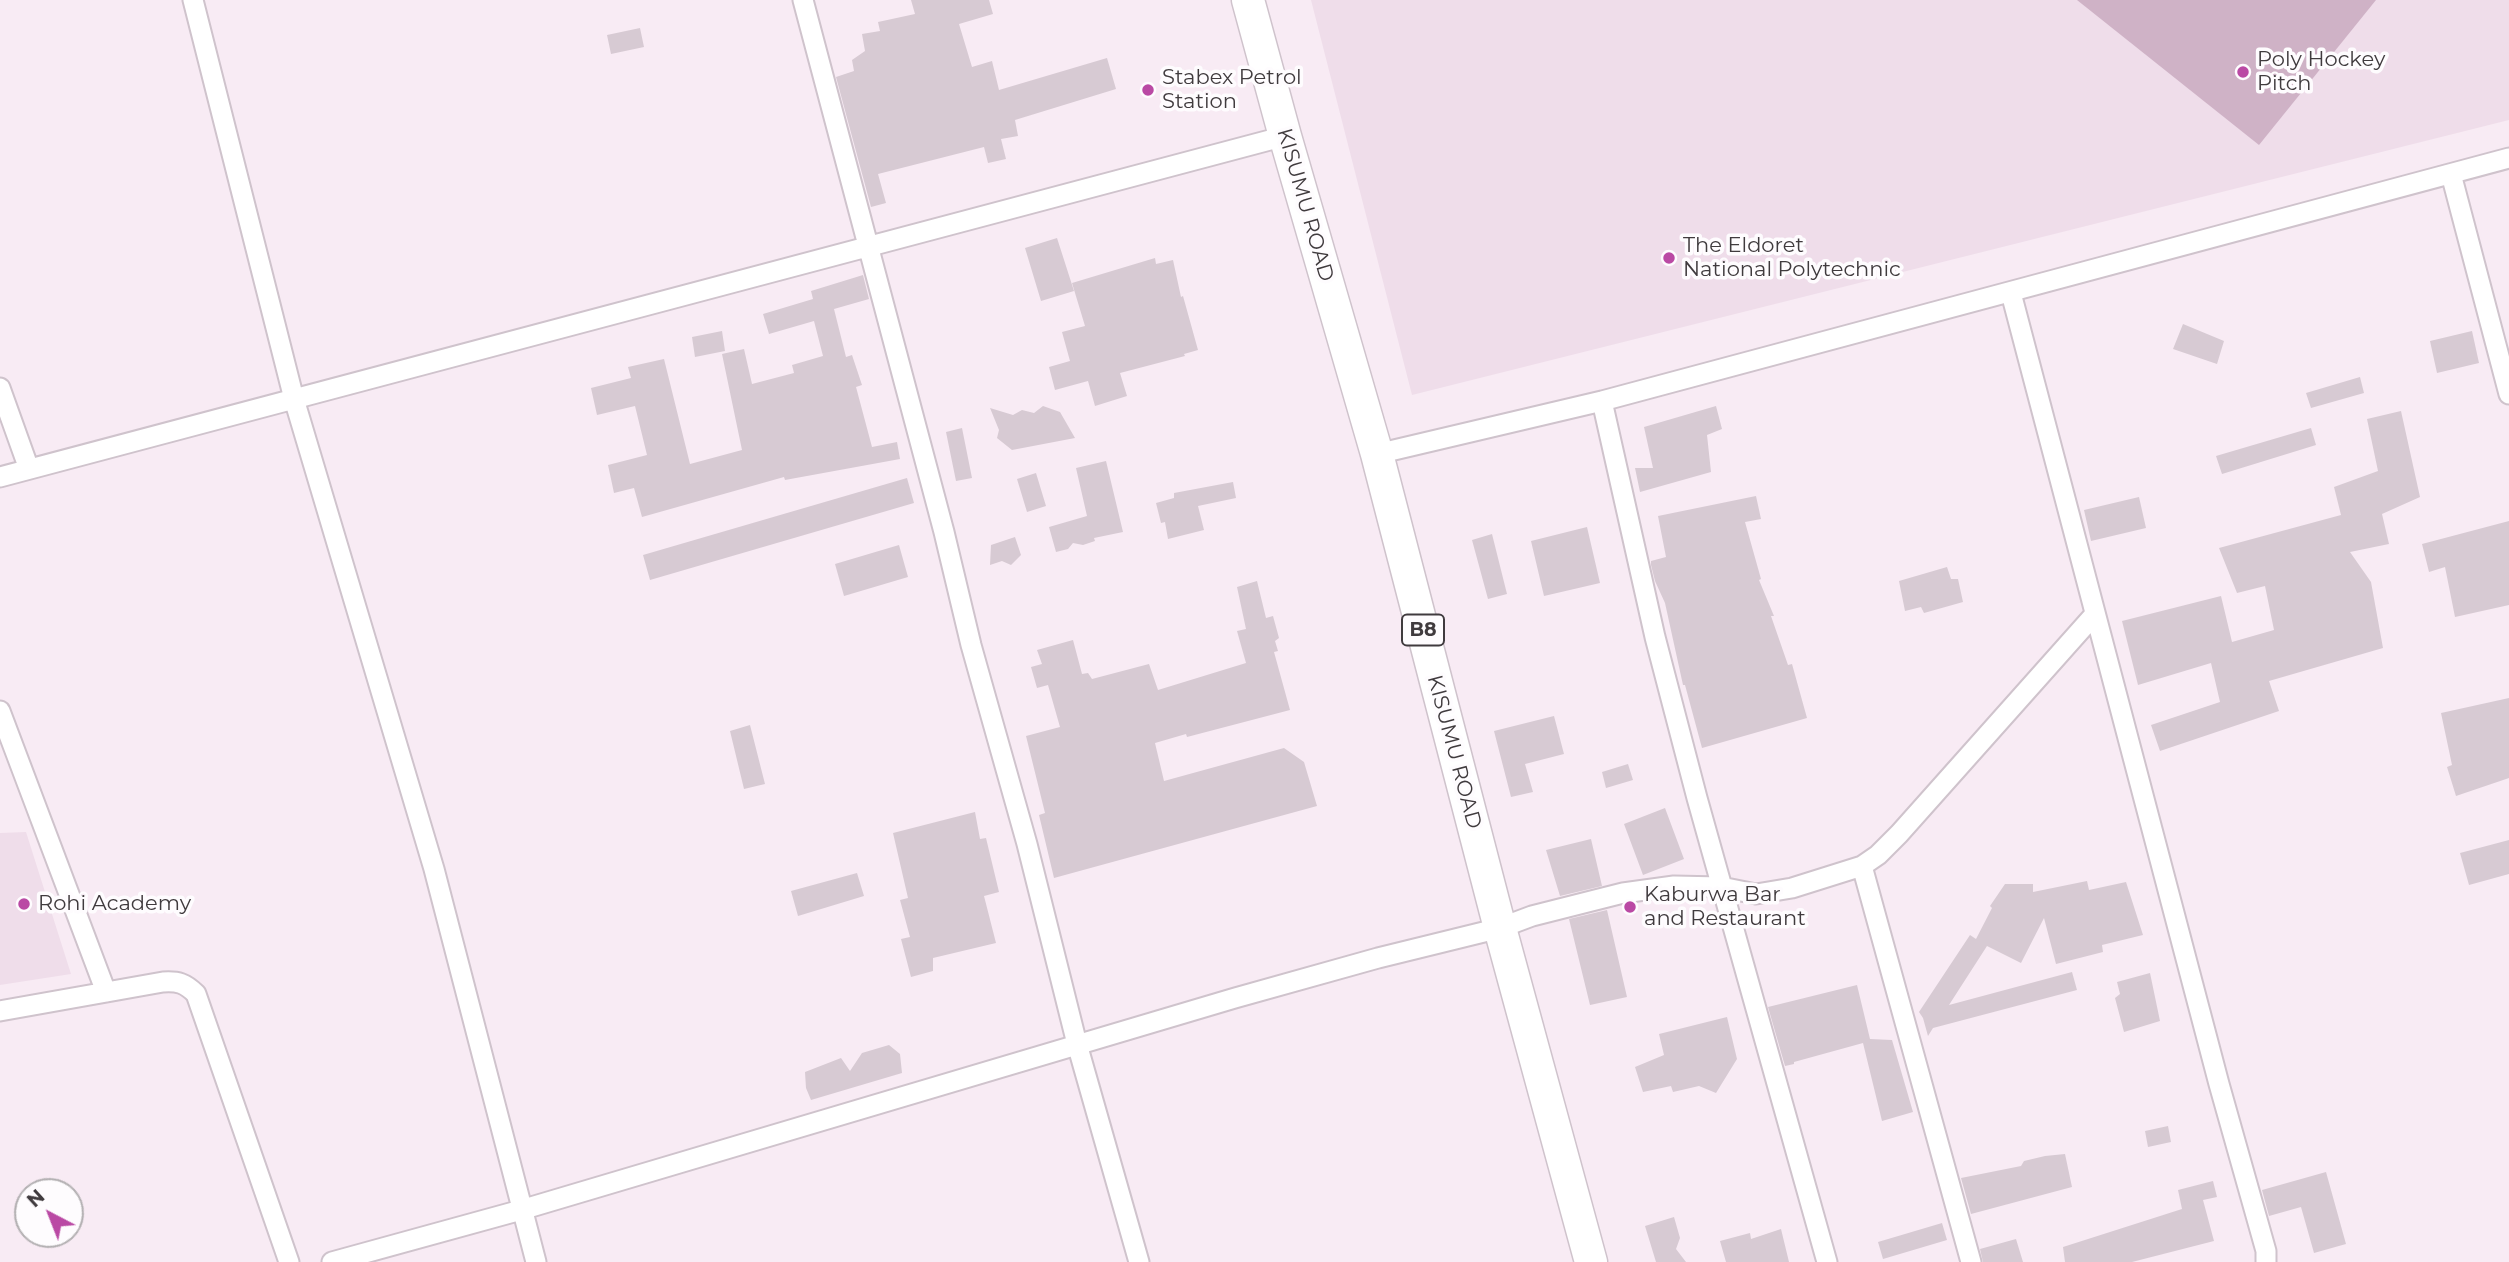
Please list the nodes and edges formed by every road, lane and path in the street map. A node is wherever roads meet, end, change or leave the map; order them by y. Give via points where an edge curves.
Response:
1 (192, 0) edge
2 (803, 0) edge
3 (1248, 0) edge
4 (1285, 136) junction
5 (2509, 158) edge
6 (2451, 174) junction
7 (868, 248) junction
8 (2011, 293) junction
9 (0, 388) edge
10 (2509, 394) edge
11 (294, 399) junction
12 (1602, 401) junction
13 (1377, 454) junction
14 (29, 469) junction
15 (0, 477) edge
16 (2095, 614) junction
17 (0, 710) edge
18 (1862, 866) junction
19 (1721, 887) junction
20 (1500, 928) junction
21 (106, 992) junction
22 (0, 1011) edge
23 (1077, 1044) junction
24 (522, 1210) junction
25 (289, 1262) edge
26 (332, 1262) edge
27 (536, 1262) edge
28 (1139, 1262) edge
29 (1591, 1262) edge
30 (1827, 1262) edge
31 (1970, 1262) edge
32 (2266, 1262) edge

1 - 11 street
2 - 7 street
3 - 4 highway, KISUMU ROAD / B8
4 - 7 street
4 - 13 highway, KISUMU ROAD / B8
5 - 6 street
6 - 8 street
6 - 10 street
7 - 11 street
7 - 23 street
8 - 12 street
8 - 16 street
9 - 14 street
11 - 14 street
11 - 24 street via 434,869
12 - 13 street
12 - 19 street via 1655,637
13 - 20 highway, KISUMU ROAD / B8
14 - 15 street
16 - 18 street via 1899,834
16 - 32 street
17 - 21 street
18 - 19 street via 1775,892 1756,894
18 - 31 street
19 - 20 street via 1674,886 1623,893
19 - 30 street
20 - 23 street
20 - 29 highway, KISUMU ROAD / B8
21 - 22 street
21 - 25 street via 177,981 196,994
23 - 24 street
23 - 28 street
24 - 26 street
24 - 27 street

